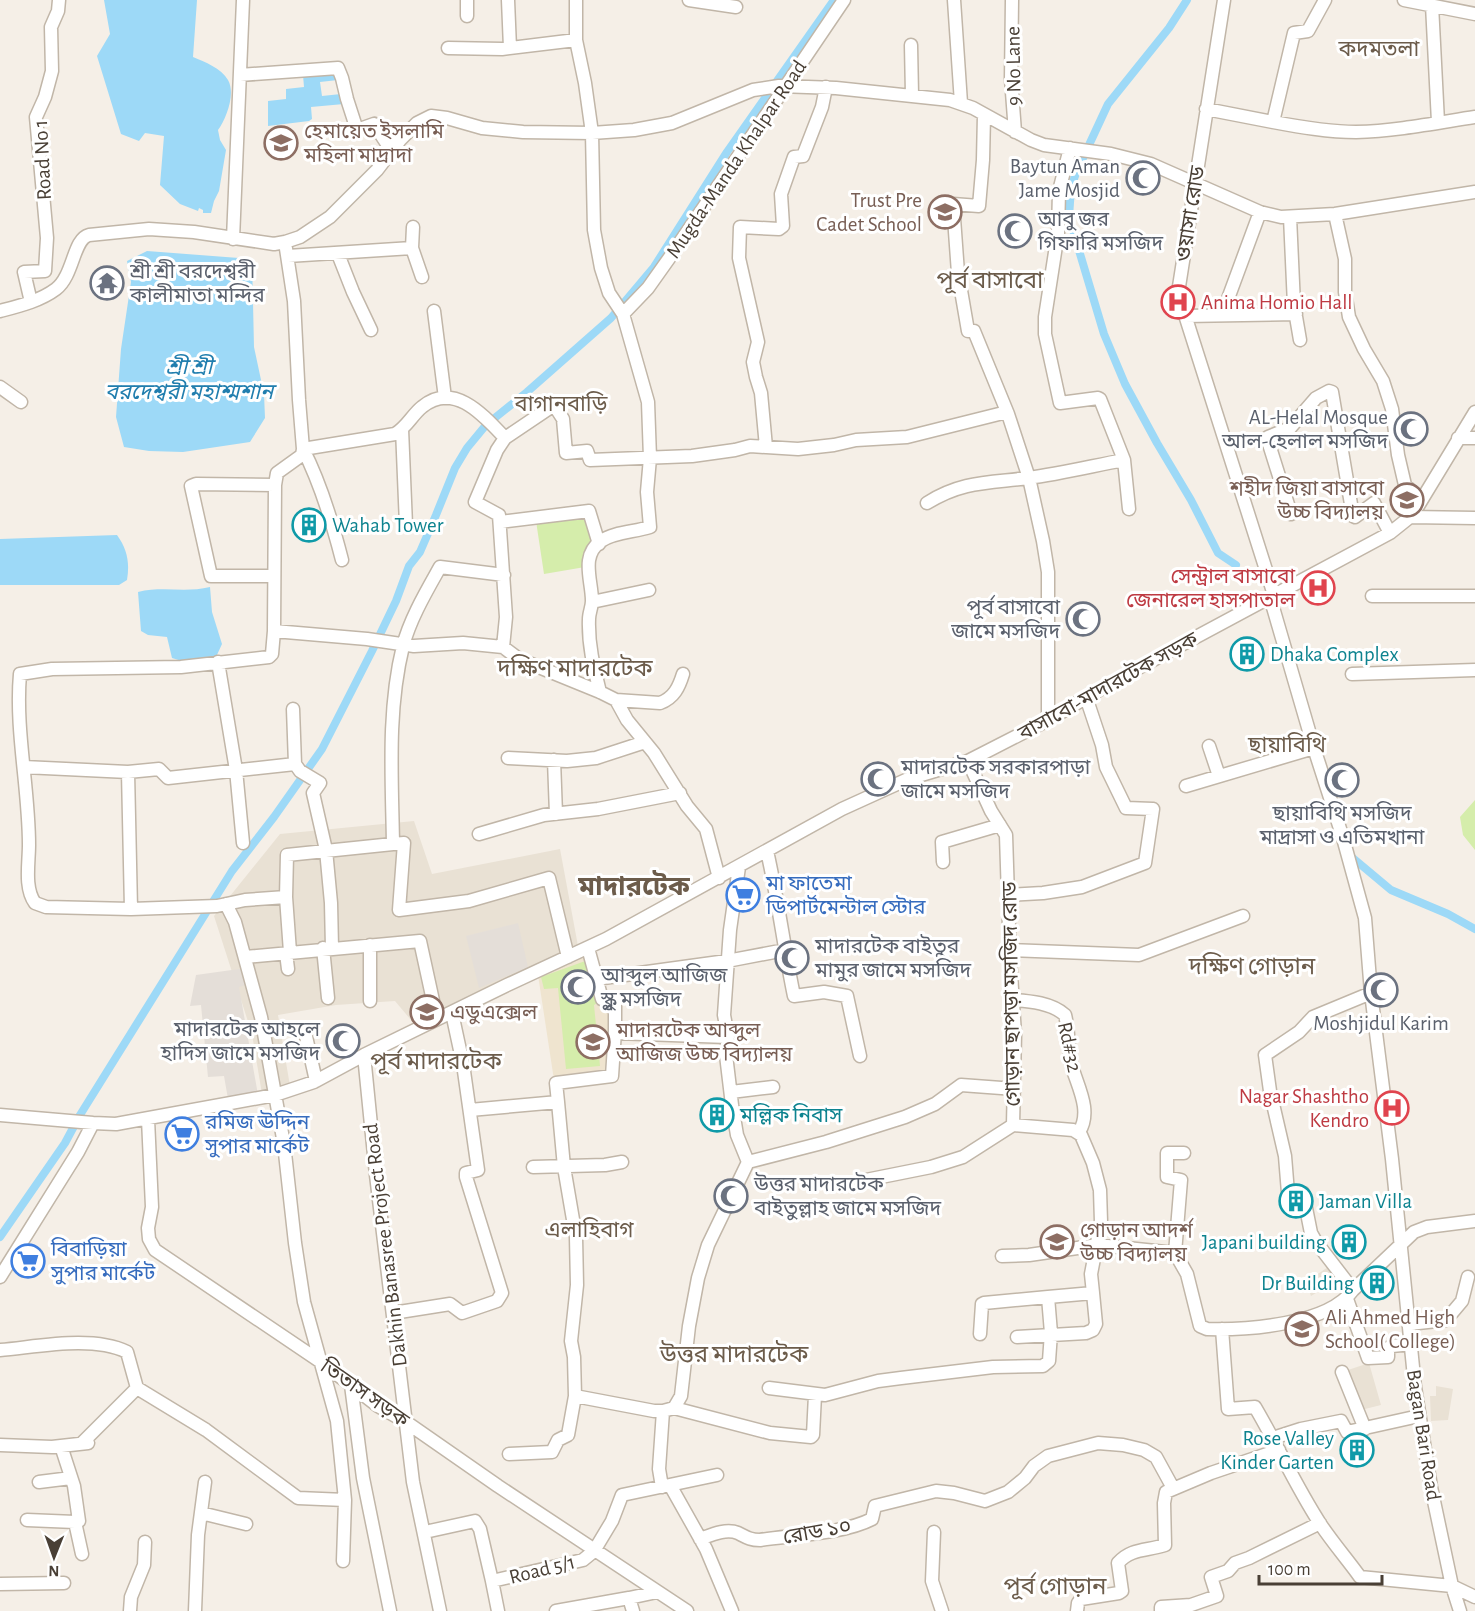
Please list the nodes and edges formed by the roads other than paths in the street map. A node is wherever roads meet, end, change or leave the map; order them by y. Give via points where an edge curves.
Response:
1 (59, 0) edge
2 (243, 0) edge
3 (467, 0) edge
4 (508, 0) edge
5 (576, 0) edge
6 (689, 0) edge
7 (844, 0) edge
8 (954, 0) edge
9 (1012, 0) edge
10 (1224, 0) edge
11 (1325, 0) edge
12 (1404, 0) edge
13 (709, 2) edge
14 (1432, 5) junction
15 (736, 7) dead end
16 (1475, 14) edge
17 (467, 16) dead end
18 (576, 40) junction
19 (912, 45) dead end
20 (448, 48) dead end
21 (510, 48) junction
22 (240, 75) junction
23 (782, 86) junction
24 (826, 87) junction
25 (912, 95) junction
26 (961, 103) junction
27 (1206, 109) junction
28 (984, 115) junction
29 (1475, 117) edge
30 (1273, 122) junction
31 (1438, 122) junction
32 (1015, 132) junction
33 (592, 133) junction
34 (391, 150) junction
35 (1082, 150) junction
36 (1195, 183) junction
37 (1475, 192) edge
38 (1260, 212) junction
39 (1335, 214) junction
40 (1290, 217) junction
41 (413, 227) dead end
42 (233, 239) junction
43 (285, 242) junction
44 (412, 248) junction
45 (338, 254) junction
46 (288, 256) junction
47 (422, 277) dead end
48 (31, 303) junction
49 (620, 309) junction
50 (0, 311) edge
51 (434, 311) dead end
52 (1296, 314) junction
53 (1222, 315) junction
54 (1185, 316) junction
55 (371, 330) dead end
56 (1300, 340) dead end
57 (0, 387) edge
58 (445, 398) junction
59 (21, 402) dead end
60 (1007, 412) junction
61 (1475, 412) edge
62 (402, 429) junction
63 (505, 438) junction
64 (1458, 438) junction
65 (1475, 438) edge
66 (765, 447) junction
67 (303, 449) junction
68 (650, 458) junction
69 (1124, 460) junction
70 (1029, 478) junction
71 (275, 485) junction
72 (1421, 500) junction
73 (927, 503) dead end
74 (1129, 508) dead end
75 (1291, 514) dead end
76 (1410, 517) junction
77 (1475, 518) edge
78 (500, 522) junction
79 (406, 525) dead end
80 (1390, 533) junction
81 (599, 544) junction
82 (342, 560) dead end
83 (504, 575) junction
84 (274, 576) junction
85 (649, 590) dead end
86 (1272, 596) junction
87 (1372, 596) dead end
88 (1475, 596) edge
89 (592, 602) junction
90 (274, 631) junction
91 (403, 645) junction
92 (503, 647) junction
93 (218, 662) junction
94 (1475, 670) edge
95 (683, 674) dead end
96 (1352, 674) dead end
97 (600, 692) junction
98 (1086, 697) junction
99 (616, 700) junction
100 (293, 709) dead end
101 (1048, 720) junction
102 (645, 742) junction
103 (1209, 746) dead end
104 (1314, 748) junction
105 (508, 758) dead end
106 (554, 760) junction
107 (968, 761) junction
108 (24, 767) junction
109 (236, 770) junction
110 (302, 771) junction
111 (128, 772) junction
112 (1219, 776) junction
113 (1186, 786) dead end
114 (680, 794) junction
115 (556, 814) junction
116 (1000, 825) junction
117 (480, 834) dead end
118 (243, 843) dead end
119 (393, 844) junction
120 (326, 850) junction
121 (767, 851) junction
122 (943, 862) dead end
123 (739, 867) junction
124 (718, 878) junction
125 (1360, 894) joint
126 (1008, 895) junction
127 (286, 897) junction
128 (216, 905) junction
129 (131, 909) junction
130 (1243, 916) dead end
131 (370, 945) junction
132 (328, 948) junction
133 (588, 948) junction
134 (784, 950) junction
135 (1010, 950) junction
136 (288, 952) junction
137 (245, 957) junction
138 (568, 957) junction
139 (728, 961) junction
140 (288, 969) dead end
141 (596, 979) junction
142 (1371, 993) junction
143 (328, 998) dead end
144 (1013, 1000) junction
145 (370, 1001) dead end
146 (452, 1012) junction
147 (437, 1019) junction
148 (305, 1032) dead end
149 (615, 1034) junction
150 (728, 1037) junction
151 (364, 1055) junction
152 (860, 1056) dead end
153 (316, 1081) junction
154 (773, 1087) dead end
155 (1015, 1089) junction
156 (731, 1092) junction
157 (275, 1095) junction
158 (558, 1102) junction
159 (470, 1110) junction
160 (0, 1115) edge
161 (148, 1119) junction
162 (89, 1123) junction
163 (1013, 1125) junction
164 (1078, 1132) junction
165 (1184, 1153) dead end
166 (622, 1162) dead end
167 (748, 1162) junction
168 (533, 1167) dead end
169 (564, 1167) junction
170 (866, 1180) dead end
171 (1475, 1221) edge
172 (1098, 1245) junction
173 (1400, 1247) junction
174 (1175, 1253) junction
175 (1002, 1256) dead end
176 (0, 1277) edge
177 (1468, 1277) dead end
178 (1093, 1293) junction
179 (1350, 1294) junction
180 (1048, 1297) junction
181 (393, 1313) junction
182 (1409, 1324) junction
183 (1222, 1329) junction
184 (1051, 1333) junction
185 (980, 1334) dead end
186 (1017, 1336) dead end
187 (1412, 1344) junction
188 (0, 1350) edge
189 (321, 1362) junction
190 (1342, 1372) dead end
191 (351, 1385) junction
192 (136, 1388) junction
193 (769, 1388) dead end
194 (814, 1395) junction
195 (575, 1396) junction
196 (669, 1410) junction
197 (1419, 1416) junction
198 (406, 1422) junction
199 (1365, 1429) junction
200 (1273, 1438) junction
201 (0, 1445) edge
202 (61, 1446) junction
203 (1279, 1450) junction
204 (509, 1454) dead end
205 (717, 1475) dead end
206 (70, 1478) junction
207 (39, 1482) dead end
208 (205, 1482) dead end
209 (666, 1486) junction
210 (1169, 1492) junction
211 (345, 1500) junction
212 (201, 1513) junction
213 (27, 1520) dead end
214 (75, 1522) junction
215 (246, 1524) dead end
216 (1320, 1524) junction
217 (425, 1532) junction
218 (934, 1532) dead end
219 (700, 1539) junction
220 (145, 1542) dead end
221 (594, 1551) junction
222 (82, 1554) dead end
223 (344, 1561) dead end
224 (492, 1581) junction
225 (64, 1583) dead end
226 (0, 1584) edge
227 (1452, 1586) junction
228 (657, 1592) junction
229 (1475, 1597) edge
230 (629, 1598) junction
231 (586, 1608) edge
232 (682, 1609) edge
233 (130, 1611) edge
234 (195, 1611) edge
235 (390, 1611) edge
236 (440, 1611) edge
237 (498, 1611) edge
238 (556, 1611) edge
239 (633, 1611) edge
240 (732, 1611) edge
241 (942, 1611) edge
242 (1077, 1611) edge
243 (1161, 1611) edge
244 (1460, 1611) edge

1 - 48 street, Road No 1 via 51,27 51,71 36,117 47,238 45,271 24,272
2 - 22 street
3 - 17 street
4 - 21 street
5 - 18 street
6 - 13 street
7 - 23 street, Mugda-Manda Khalpar Road
8 - 26 street
9 - 32 street, 9 No Lane
10 - 27 street, ওয়াসা রোড
11 - 30 street via 1308,32 1294,33
12 - 14 street
13 - 15 street
14 - 16 street
14 - 31 street
18 - 21 street
18 - 33 street
19 - 25 street
20 - 21 street
22 - 34 street via 338,68 357,130 374,124
22 - 42 street
23 - 24 street
23 - 33 street via 765,87 672,123
23 - 49 street, Mugda-Manda Khalpar Road via 648,288
24 - 25 street
24 - 66 street via 803,156 794,157 781,194 783,226 740,227 739,258 758,342 753,362 761,393
25 - 26 street
26 - 28 street
27 - 30 street
27 - 36 street, ওয়াসা রোড
28 - 32 street
28 - 60 street via 979,206 953,204 958,273 968,331 974,331
29 - 31 street
30 - 31 street via 1355,132
32 - 35 street via 1044,145
33 - 34 street via 482,128 430,116 417,123
33 - 49 street via 594,230 609,293
34 - 43 street via 330,217
35 - 36 street via 1151,164
35 - 69 street via 1059,191 1058,233 1045,334 1060,403 1099,398
36 - 38 street
36 - 54 street, ওয়াসা রোড via 1178,293
37 - 39 street
38 - 40 street
38 - 53 street
39 - 40 street
39 - 72 street via 1345,259 1349,317 1383,381 1406,484
40 - 52 street
41 - 44 street
42 - 43 street
42 - 48 street via 149,229 85,236 77,246 68,274 57,288
43 - 46 street
44 - 45 street
44 - 47 street
45 - 46 street
45 - 55 street
46 - 67 street
48 - 50 street
49 - 68 street via 648,402
51 - 58 street
52 - 53 street
52 - 56 street
53 - 54 street
54 - 86 street, ওয়াসা রোড
57 - 59 street
58 - 62 street via 423,405
58 - 63 street via 475,407
60 - 66 street via 907,437 798,449
60 - 70 street
61 - 64 street, বাসাবো-মাদারটেক সড়ক
62 - 67 street via 395,434
62 - 79 street
63 - 68 street via 554,405 563,419 566,453 586,452 590,460
63 - 78 street via 475,502 499,515
64 - 65 street
64 - 72 street, বাসাবো-মাদারটেক সড়ক
66 - 68 street
67 - 71 street via 302,455 277,473
67 - 82 street via 331,516
68 - 81 street via 646,492 650,527
69 - 70 street
69 - 74 street
70 - 73 street via 967,485
70 - 101 street via 1048,572
71 - 84 street
71 - 84 street via 191,486 211,576
72 - 76 street, বাসাবো-মাদারটেক সড়ক
75 - 80 street via 1268,436 1290,428 1316,398 1329,391 1353,516 1373,503
76 - 77 street
76 - 80 street, বাসাবো-মাদারটেক সড়ক
78 - 81 street via 589,511
78 - 83 street
80 - 86 street, বাসাবো-মাদারটেক সড়ক
81 - 89 street via 592,550 588,565
83 - 91 street via 440,567
83 - 92 street
84 - 90 street
85 - 89 street
86 - 98 street, বাসাবো-মাদারটেক সড়ক
86 - 104 street, ওয়াসা রোড
87 - 88 street
89 - 97 street via 590,651
90 - 91 street
90 - 93 street via 271,656
91 - 92 street via 463,643
91 - 119 street via 391,721
92 - 97 street via 519,659
93 - 108 street via 182,667 22,672
93 - 109 street
94 - 96 street
95 - 99 street via 679,687 666,701
97 - 99 street
98 - 101 street, বাসাবো-মাদারটেক সড়ক
98 - 126 street via 1106,767 1126,808 1153,809 1144,863 1082,887
99 - 102 street
100 - 110 street
101 - 107 street, বাসাবো-মাদারটেক সড়ক
102 - 106 street via 596,758
102 - 114 street
103 - 112 street
104 - 112 street
104 - 125 street, ওয়াসা রোড
105 - 106 street
106 - 115 street
107 - 116 street, গোড়ান ছাপড়া মসজিদ রোড
107 - 121 street, বাসাবো-মাদারটেক সড়ক via 908,779 867,797
108 - 111 street
108 - 129 street via 29,891 35,903 46,907
109 - 110 street
109 - 111 street via 168,778 159,769
109 - 118 street
110 - 120 street via 320,783 313,793
111 - 129 street
112 - 113 street
114 - 115 street
114 - 124 street via 706,829
115 - 117 street
116 - 122 street via 942,842
116 - 126 street, গোড়ান ছাপড়া মসজিদ রোড via 1006,835
119 - 120 street
119 - 138 street via 404,843 399,910 469,901 549,878
120 - 127 street via 287,855
120 - 132 street via 331,903
121 - 123 street, বাসাবো-মাদারটেক সড়ক
121 - 134 street
123 - 124 street, বাসাবো-মাদারটেক সড়ক
123 - 139 street
124 - 133 street, বাসাবো-মাদারটেক সড়ক
125 - 142 street, Bagan Bari Road
126 - 135 street, গোড়ান ছাপড়া মসজিদ রোড
127 - 128 street
127 - 136 street
128 - 129 street
128 - 137 street via 235,922
130 - 135 street via 1139,955
131 - 132 street
131 - 145 street
131 - 147 street via 420,941
132 - 136 street
132 - 143 street
133 - 138 street, বাসাবো-মাদারটেক সড়ক
133 - 141 street
134 - 139 street
134 - 152 street via 794,996 824,992 847,996
135 - 144 street, গোড়ান ছাপড়া মসজিদ রোড
136 - 137 street
136 - 140 street
137 - 157 street
138 - 146 street, বাসাবো-মাদারটেক সড়ক
139 - 141 street
139 - 150 street via 724,1015
141 - 149 street via 602,999 615,999
142 - 173 street, Bagan Bari Road
142 - 179 street via 1313,1017 1299,1032 1264,1055 1285,1156 1288,1193 1303,1193 1311,1233
144 - 155 street, গোড়ান ছাপড়া মসজিদ রোড
144 - 164 street, Rd#32 via 1034,1002 1065,1015 1071,1065 1083,1106 1084,1124
146 - 147 street, বাসাবো-মাদারটেক সড়ক
146 - 159 street
147 - 151 street, বাসাবো-মাদারটেক সড়ক
148 - 153 street
149 - 150 street
149 - 158 street via 612,1076 556,1083
150 - 156 street
151 - 153 street, বাসাবো-মাদারটেক সড়ক
151 - 181 street, Dakhin Banasree Project Road
153 - 157 street, বাসাবো-মাদারটেক সড়ক
154 - 156 street
155 - 163 street, গোড়ান ছাপড়া মসজিদ রোড
155 - 167 street via 961,1085 935,1104 904,1117
156 - 167 street via 737,1135
157 - 161 street, বাসাবো-মাদারটেক সড়ক
157 - 189 street via 304,1302
158 - 159 street
158 - 169 street
159 - 181 street via 478,1170 466,1173 466,1177 502,1293 500,1299 462,1313 450,1304
160 - 162 street, বাসাবো-মাদারটেক সড়ক
161 - 162 street, বাসাবো-মাদারটেক সড়ক
161 - 189 street, তিতাস সড়ক via 151,1245
162 - 176 street via 78,1152
163 - 164 street, গোড়ান ছাপড়া মসজিদ রোড
163 - 170 street via 963,1157
164 - 172 street via 1093,1163 1100,1190
165 - 174 street via 1167,1153 1167,1177 1181,1180
166 - 169 street
167 - 196 street via 708,1245 689,1326 681,1396
168 - 169 street
169 - 195 street via 577,1246 571,1341
171 - 173 street via 1427,1227 1414,1232
172 - 174 street
172 - 175 street
172 - 178 street via 1091,1274
173 - 179 street
173 - 182 street, Bagan Bari Road
174 - 183 street via 1187,1274 1200,1326
177 - 182 street via 1462,1301 1446,1320
178 - 180 street
178 - 184 street via 1093,1330
179 - 183 street via 1320,1312 1294,1321 1260,1328
179 - 187 street via 1368,1358 1388,1357 1388,1348
180 - 184 street
180 - 185 street via 982,1304
181 - 198 street, Dakhin Banasree Project Road
182 - 187 street, Bagan Bari Road
183 - 200 street via 1228,1409 1255,1407
184 - 186 street
184 - 194 street via 1049,1361 1043,1366 993,1367 878,1381
187 - 197 street, Bagan Bari Road
188 - 192 street via 104,1344 127,1352
189 - 191 street, তিতাস সড়ক
189 - 211 street via 337,1421
190 - 199 street
191 - 198 street, তিতাস সড়ক
191 - 235 street via 363,1478
192 - 202 street via 84,1443
192 - 211 street via 206,1430 298,1498
193 - 194 street
194 - 196 street via 811,1437 770,1433
195 - 196 street
195 - 204 street via 568,1435 558,1440 552,1452
196 - 209 street via 659,1469
197 - 199 street
197 - 227 street, Bagan Bari Road
198 - 217 street, Dakhin Banasree Project Road via 413,1482
198 - 221 street, তিতাস সড়ক
199 - 200 street via 1347,1432 1341,1421
200 - 203 street
201 - 202 street
202 - 206 street
203 - 210 street
203 - 216 street
205 - 209 street
206 - 207 street
206 - 214 street via 79,1521
208 - 212 street
209 - 219 street
209 - 221 street, Road 5/1 via 622,1495
210 - 219 street, রোড ১০ via 1156,1457 1144,1450 1098,1443 1048,1456 1008,1492 985,1500 936,1491 875,1506 872,1519 838,1529 760,1540 748,1540 736,1532 720,1532
210 - 242 street via 1165,1545 1132,1551 1121,1559 1118,1563 1122,1591 1081,1599
211 - 223 street
212 - 215 street
212 - 234 street
213 - 214 street
214 - 222 street
216 - 227 street via 1360,1577
216 - 243 street via 1211,1576 1217,1596
217 - 224 street via 475,1521
217 - 236 street, Dakhin Banasree Project Road
218 - 241 street via 933,1581
219 - 240 street
220 - 233 street via 144,1565 131,1597
221 - 224 street, Road 5/1 via 583,1560
221 - 228 street, তিতাস সড়ক
224 - 237 street, Road 5/1
225 - 226 street
227 - 229 street
227 - 244 street, Bagan Bari Road
228 - 230 street
228 - 232 street, তিতাস সড়ক
230 - 231 street
230 - 239 street
231 - 238 street

